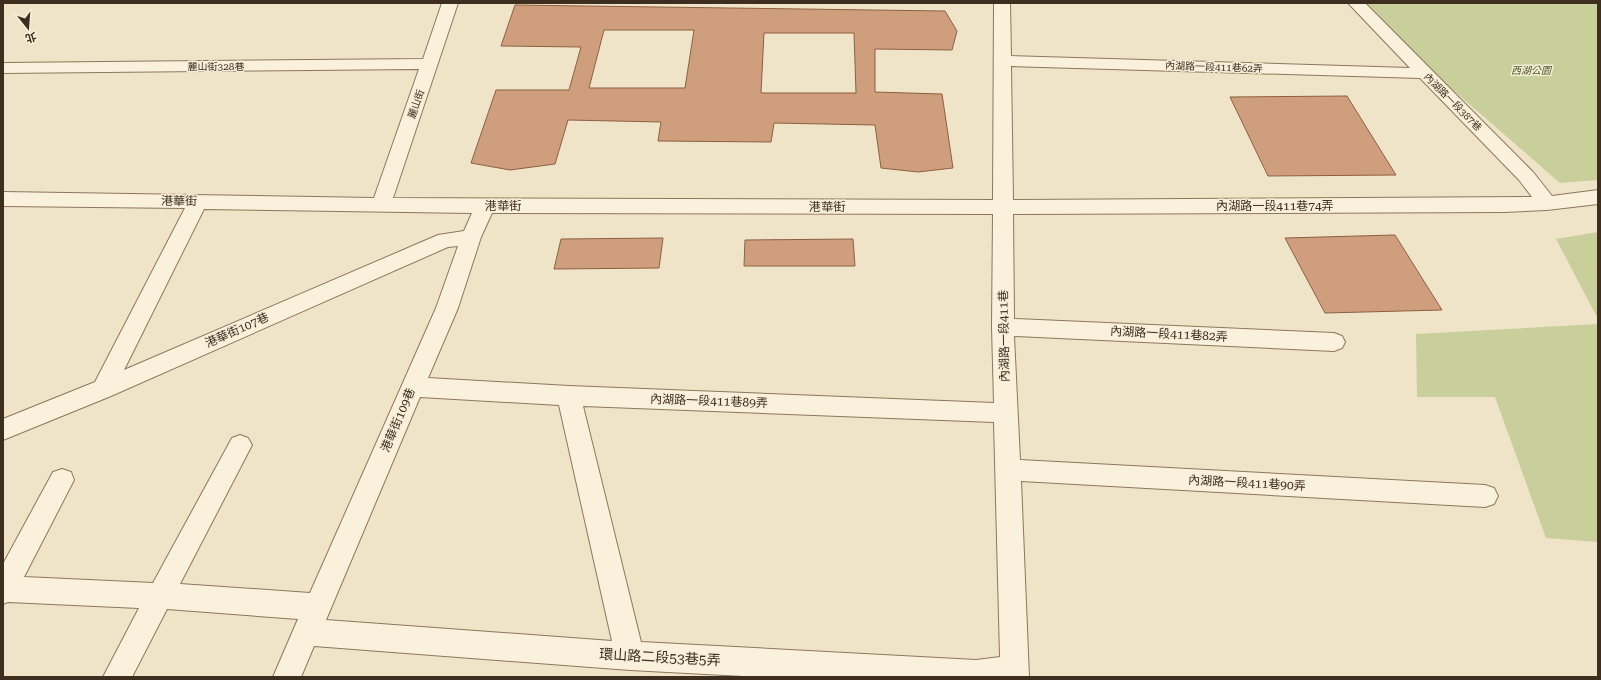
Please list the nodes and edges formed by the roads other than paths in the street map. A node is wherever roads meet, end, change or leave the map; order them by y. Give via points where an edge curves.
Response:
1 (450, 3) edge
2 (1002, 3) edge
3 (1356, 3) edge
4 (1003, 61) junction
5 (429, 64) junction
6 (3, 68) edge
7 (1424, 73) junction
8 (1598, 197) edge
9 (3, 199) edge
10 (198, 202) junction
11 (1547, 203) junction
12 (381, 204) junction
13 (485, 206) junction
14 (1003, 206) junction
15 (472, 237) junction
16 (1003, 327) junction
17 (1334, 342) dead end
18 (412, 387) junction
19 (103, 389) junction
20 (568, 396) junction
21 (1006, 413) junction
22 (3, 430) edge
23 (240, 445) dead end
24 (1009, 470) junction
25 (62, 480) dead end
26 (1485, 496) dead end
27 (4, 590) edge
28 (161, 596) junction
29 (318, 606) junction
30 (306, 632) junction
31 (630, 656) junction
32 (1015, 673) edge
33 (117, 677) edge
34 (287, 677) edge

1 - 5 street, 麗山街
2 - 4 street, 內湖路一段411巷
3 - 7 street, 內湖路一段387巷
4 - 7 street, 內湖路一段411巷62弄
4 - 14 street, 內湖路一段411巷
5 - 6 street, 麗山街328巷
5 - 12 street, 麗山街
7 - 11 street, 內湖路一段387巷 via 1526,176
8 - 11 street, 內湖路一段411巷74弄
9 - 10 street, 港華街
10 - 12 street, 港華街
10 - 19 street
11 - 14 street, 內湖路一段411巷74弄
12 - 13 street, 港華街
13 - 14 street, 港華街
13 - 15 street, 港華街109巷
14 - 16 street, 內湖路一段411巷
15 - 18 street, 港華街109巷 via 447,308
15 - 19 street, 港華街107巷 via 445,240
16 - 17 street, 內湖路一段411巷82弄
16 - 21 street, 內湖路一段411巷
18 - 20 street, 內湖路一段411巷89弄
18 - 29 street, 港華街109巷
19 - 22 street, 港華街107巷
20 - 21 street, 內湖路一段411巷89弄
20 - 31 street
21 - 24 street, 內湖路一段411巷
23 - 28 street
24 - 26 street, 內湖路一段411巷90弄
24 - 32 street, 內湖路一段411巷
25 - 27 street
27 - 28 street
28 - 29 street
28 - 33 street
29 - 30 street, 港華街109巷
30 - 31 street, 環山路二段53巷5弄
30 - 34 street, 港華街109巷
31 - 32 street, 環山路二段53巷5弄 via 976,674

